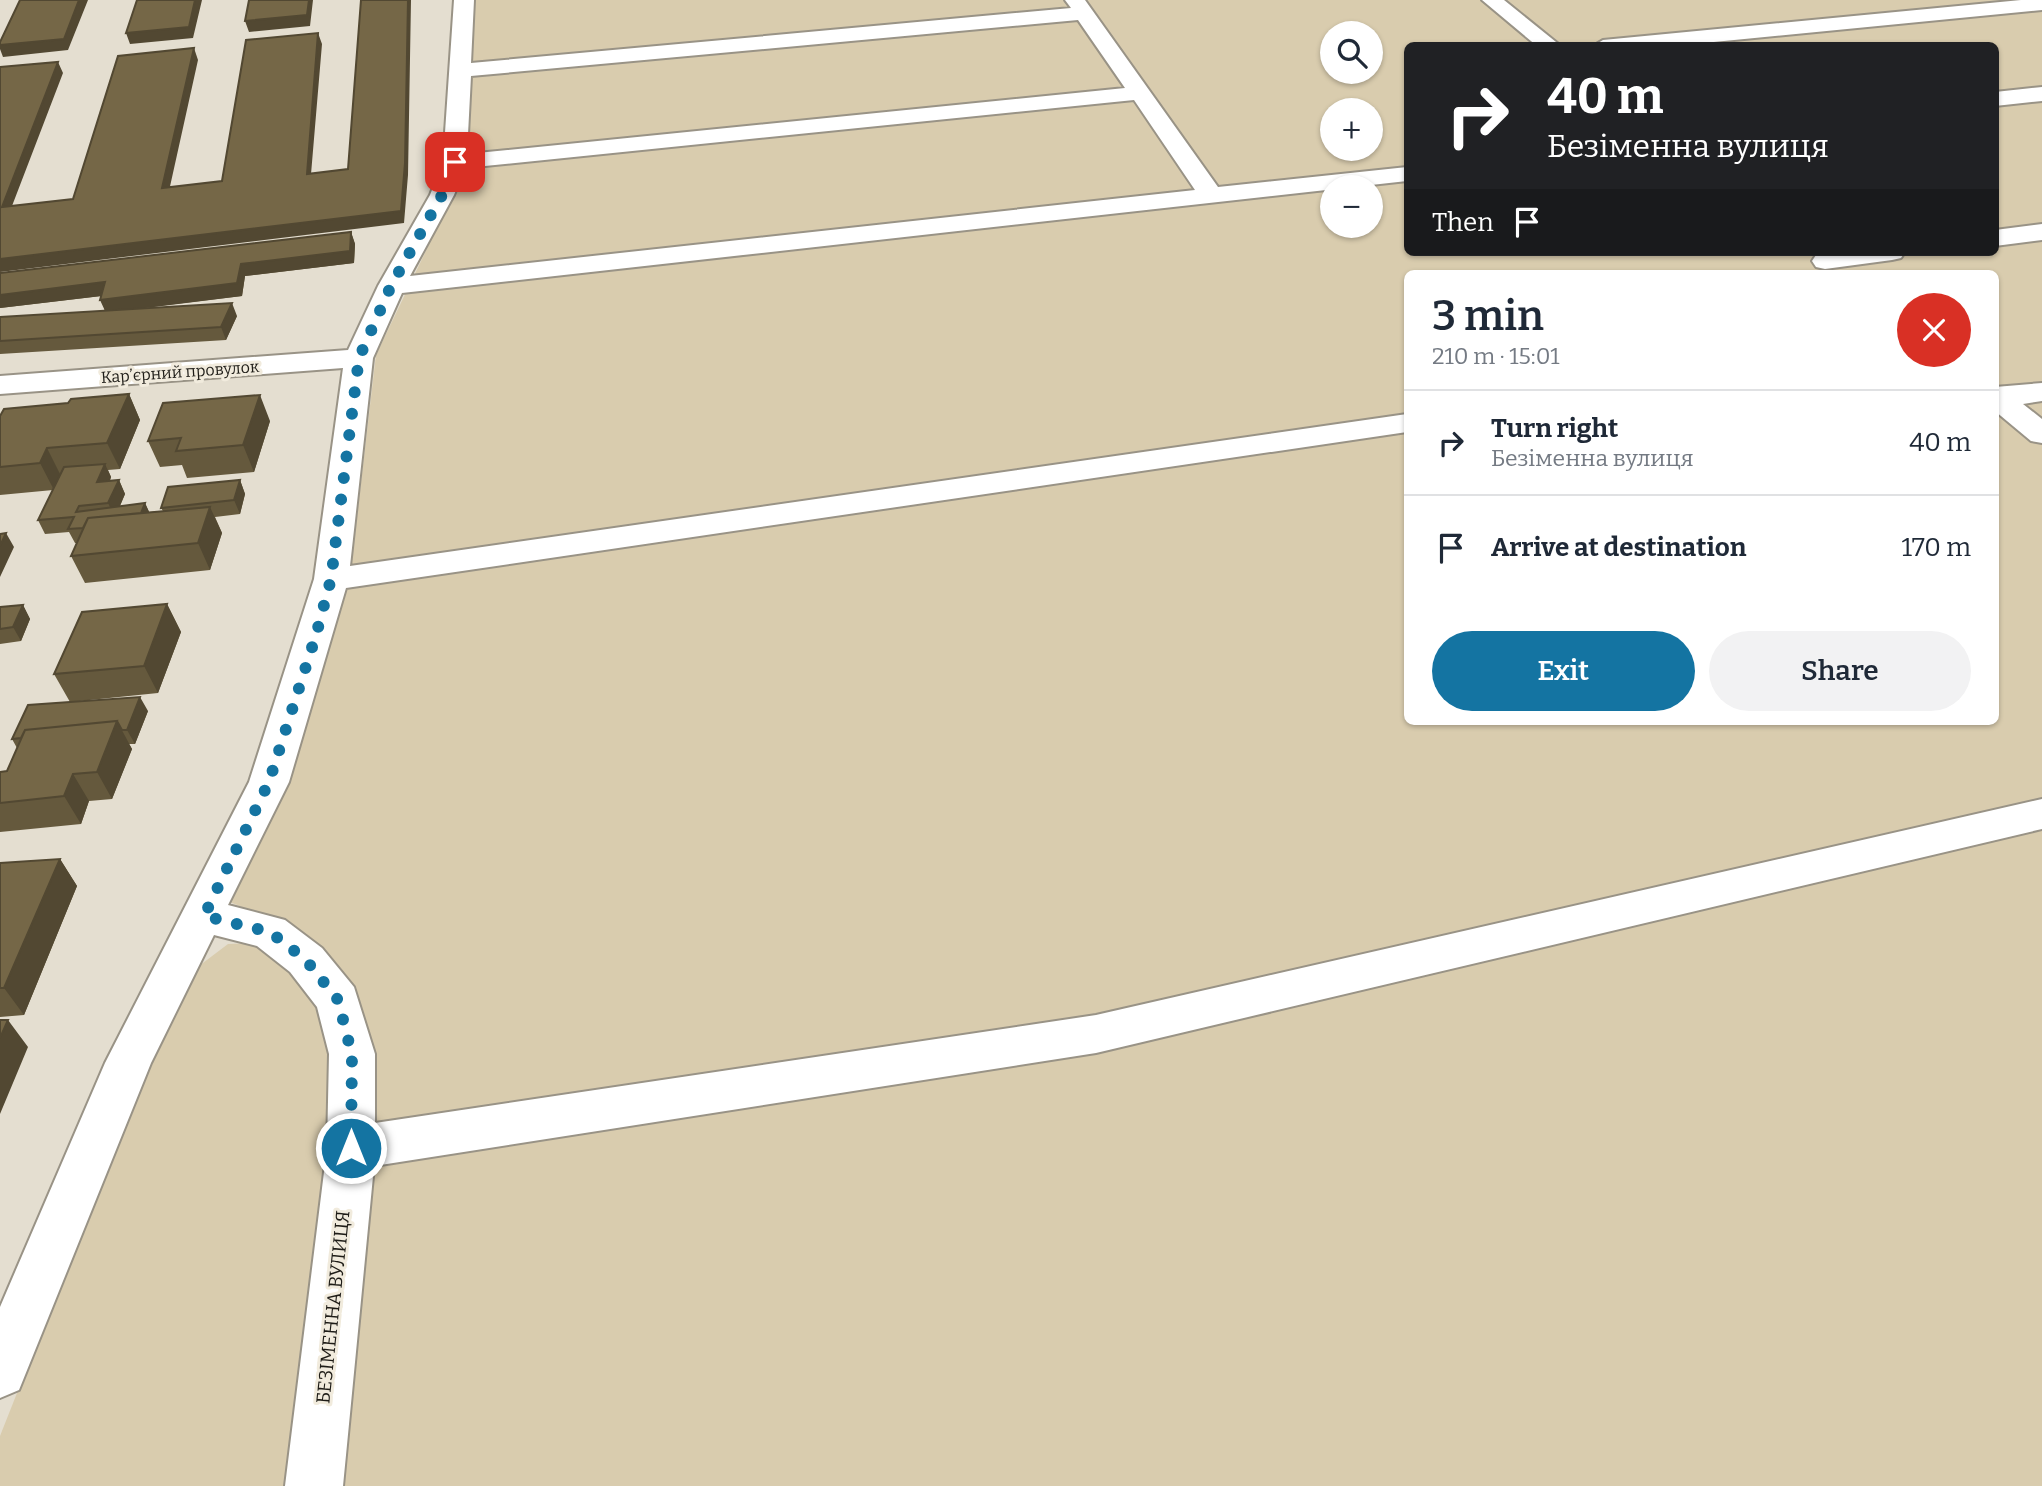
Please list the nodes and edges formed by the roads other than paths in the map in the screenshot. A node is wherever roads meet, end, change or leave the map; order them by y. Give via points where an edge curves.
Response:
1 (464, 0) edge
2 (1492, 0) edge
3 (2042, 4) edge
4 (1080, 6) edge
5 (1546, 42) edge
6 (1645, 42) edge
7 (460, 71) junction
8 (1142, 93) junction
9 (2042, 94) edge
10 (1999, 99) edge
11 (455, 162) junction
12 (1404, 174) edge
13 (1211, 195) junction
14 (2042, 232) edge
15 (1999, 238) edge
16 (1866, 256) edge
17 (1826, 262) edge
18 (391, 286) junction
19 (359, 358) junction
20 (0, 385) edge
21 (2042, 392) edge
22 (1999, 397) edge
23 (1999, 399) edge
24 (1404, 424) edge
25 (2042, 434) edge
26 (331, 579) junction
27 (2042, 814) edge
28 (204, 916) junction
29 (351, 1148) junction
30 (0, 1371) edge
31 (314, 1486) edge

1 - 7 street
2 - 5 street
3 - 6 street
4 - 7 street
4 - 8 street
7 - 11 street
8 - 11 street
8 - 13 street
9 - 10 street
11 - 18 street via 442,195
12 - 13 street
13 - 18 street
14 - 15 street
16 - 17 street
18 - 19 street
19 - 20 street, Карʼєрний провулок
19 - 26 street
21 - 22 street
23 - 25 street
24 - 26 street
26 - 28 street via 269,782
27 - 29 street via 1096,1034
28 - 29 street, БЕЗІМЕННА ВУЛИЦЯ via 270,932 306,960 338,1000 352,1055
28 - 30 street via 128,1063
29 - 31 street, БЕЗІМЕННА ВУЛИЦЯ

